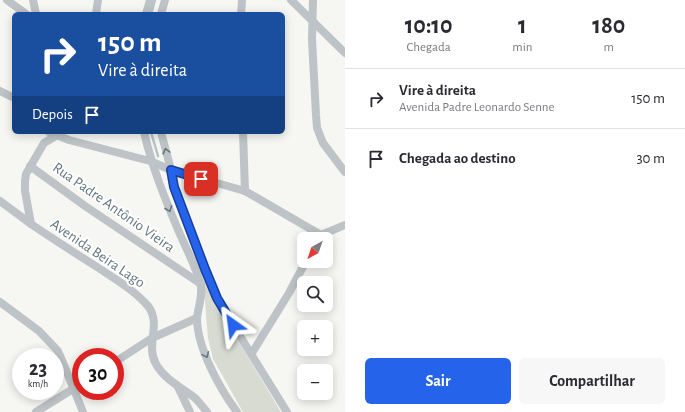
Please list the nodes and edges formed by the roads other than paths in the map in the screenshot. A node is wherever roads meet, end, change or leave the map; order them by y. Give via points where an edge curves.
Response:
1 (7, 0) edge
2 (33, 0) edge
3 (98, 0) edge
4 (150, 0) edge
5 (165, 0) edge
6 (242, 0) edge
7 (290, 0) edge
8 (313, 0) edge
9 (23, 12) edge
10 (36, 12) edge
11 (96, 12) edge
12 (147, 12) edge
13 (162, 12) edge
14 (241, 12) edge
15 (312, 19) junction
16 (345, 53) edge
17 (0, 91) edge
18 (12, 97) edge
19 (55, 134) edge
20 (59, 134) edge
21 (144, 134) edge
22 (162, 134) edge
23 (243, 134) edge
24 (150, 161) junction
25 (30, 166) junction
26 (171, 170) junction
27 (345, 172) edge
28 (245, 191) junction
29 (0, 201) edge
30 (31, 224) junction
31 (345, 225) edge
32 (312, 232) edge
33 (330, 232) edge
34 (302, 268) edge
35 (201, 284) junction
36 (0, 302) edge
37 (197, 318) junction
38 (152, 338) junction
39 (252, 353) junction
40 (124, 356) edge
41 (177, 385) junction
42 (72, 386) edge
43 (72, 390) edge
44 (78, 400) edge
45 (36, 412) edge
46 (83, 412) edge
47 (190, 412) edge
48 (207, 412) edge
49 (237, 412) edge
50 (287, 412) edge

1 - 9 street
2 - 10 street
3 - 11 street
4 - 12 street
5 - 13 street
6 - 14 street
7 - 15 street
8 - 15 street
15 - 16 street
15 - 27 street via 317,128 323,143
17 - 18 street
19 - 25 street, Avenida Beira Lago via 44,143
20 - 24 street
21 - 24 street
26 -> 22 street
23 - 28 street
24 - 26 street
24 -> 35 street
25 - 30 street, Avenida Beira Lago via 25,181
25 - 35 street, Rua Padre Antônio Vieira
26 - 28 street
26 - 39 street via 174,187 217,298
28 - 32 street
29 - 30 street
30 - 38 street, Avenida Beira Lago via 139,296 149,307 152,315
31 - 33 street
34 - 39 street
35 - 37 street
36 - 42 street via 39,331 58,351
37 - 38 street
37 -> 49 street via 198,334 204,352 226,397
38 - 40 street
38 - 41 street, Avenida Beira Lago via 152,357 156,365
39 - 50 street
41 - 47 street
41 - 48 street, Avenida Beira Lago via 196,399
43 - 45 street
44 - 46 street

